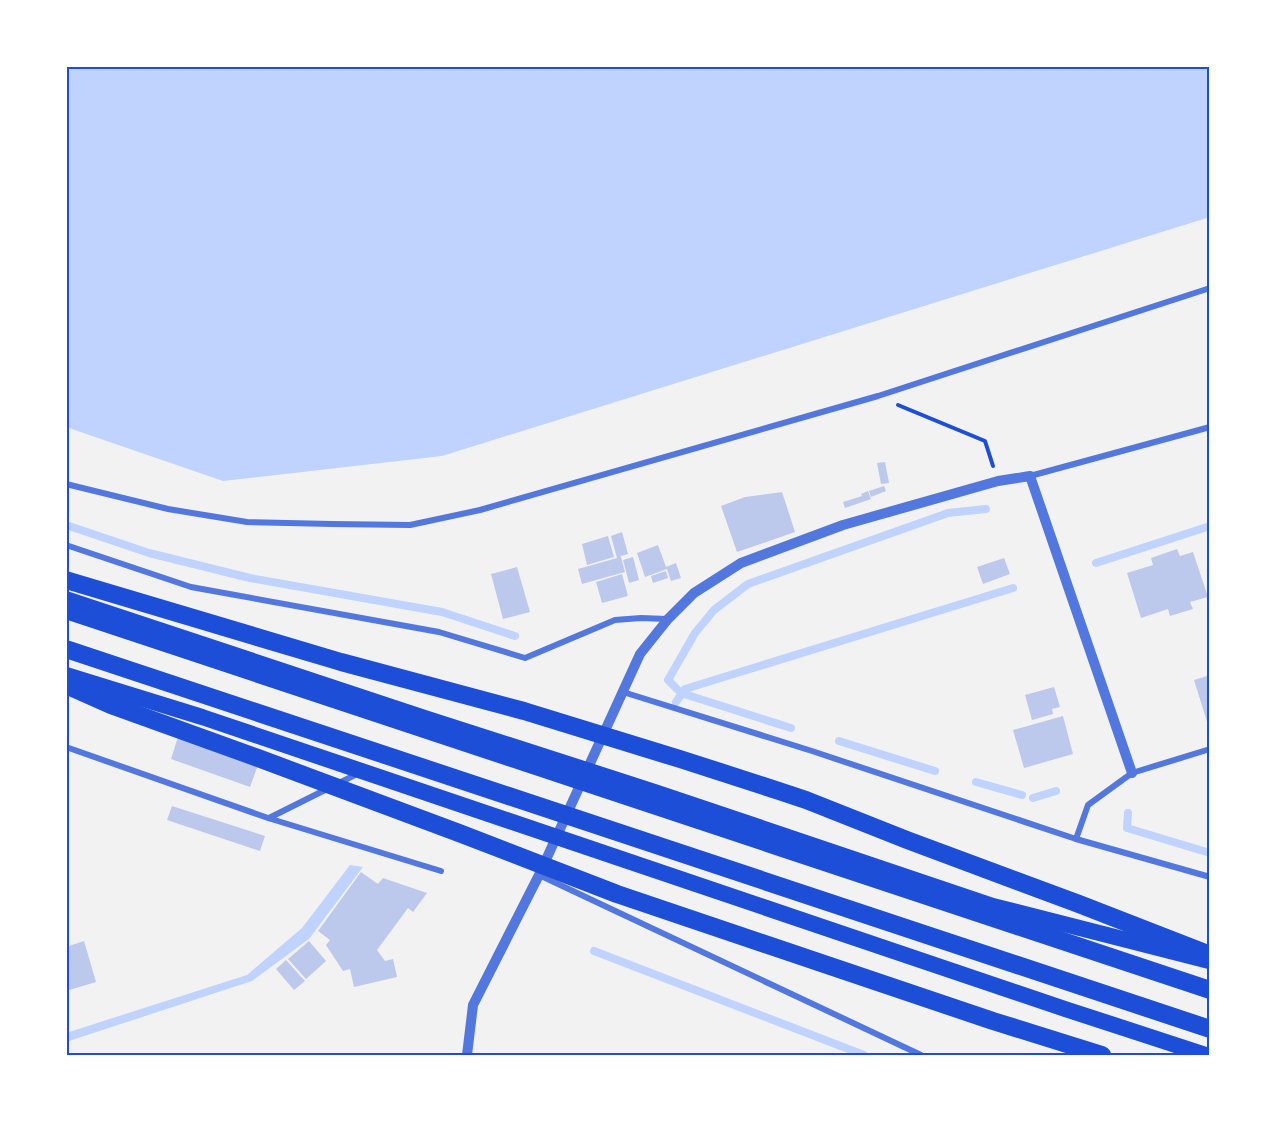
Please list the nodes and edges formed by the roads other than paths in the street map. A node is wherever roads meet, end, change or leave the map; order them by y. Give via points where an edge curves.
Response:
1 (1210, 288) edge
2 (1210, 427) edge
3 (1030, 476) junction
4 (66, 484) edge
5 (66, 545) edge
6 (66, 580) edge
7 (66, 599) edge
8 (66, 610) edge
9 (668, 619) junction
10 (66, 649) edge
11 (66, 675) edge
12 (66, 685) edge
13 (623, 692) junction
14 (66, 747) edge
15 (1210, 749) edge
16 (363, 771) junction
17 (587, 771) junction
18 (1132, 773) junction
19 (268, 818) junction
20 (557, 837) junction
21 (1076, 839) junction
22 (441, 871) dead end
23 (539, 875) junction
24 (1210, 877) edge
25 (1210, 955) edge
26 (1210, 962) edge
27 (1210, 990) edge
28 (1210, 1029) edge
29 (466, 1055) edge
30 (921, 1055) edge
31 (1102, 1055) edge
32 (1206, 1055) edge

1 - 4 street via 878,396 480,510 410,525 247,522 168,509
2 - 3 street
3 - 9 street via 998,481 843,525 741,563 694,593
3 - 18 street
5 - 9 street via 191,587 439,632 525,658 615,620
6 - 25 highway via 330,659 524,711 779,791
7 - 17 highway
8 - 27 highway
9 - 13 street via 640,654
10 - 28 highway
11 - 16 highway
12 - 31 highway via 617,894
13 - 17 street
13 - 21 street
14 - 19 street
15 - 18 street
16 - 19 street
16 - 20 highway
17 - 20 street
17 - 26 highway via 993,906
18 - 21 street via 1088,805
19 - 22 street
20 - 23 street
20 - 32 highway
21 - 24 street
23 - 29 street via 473,1005
23 - 30 street

